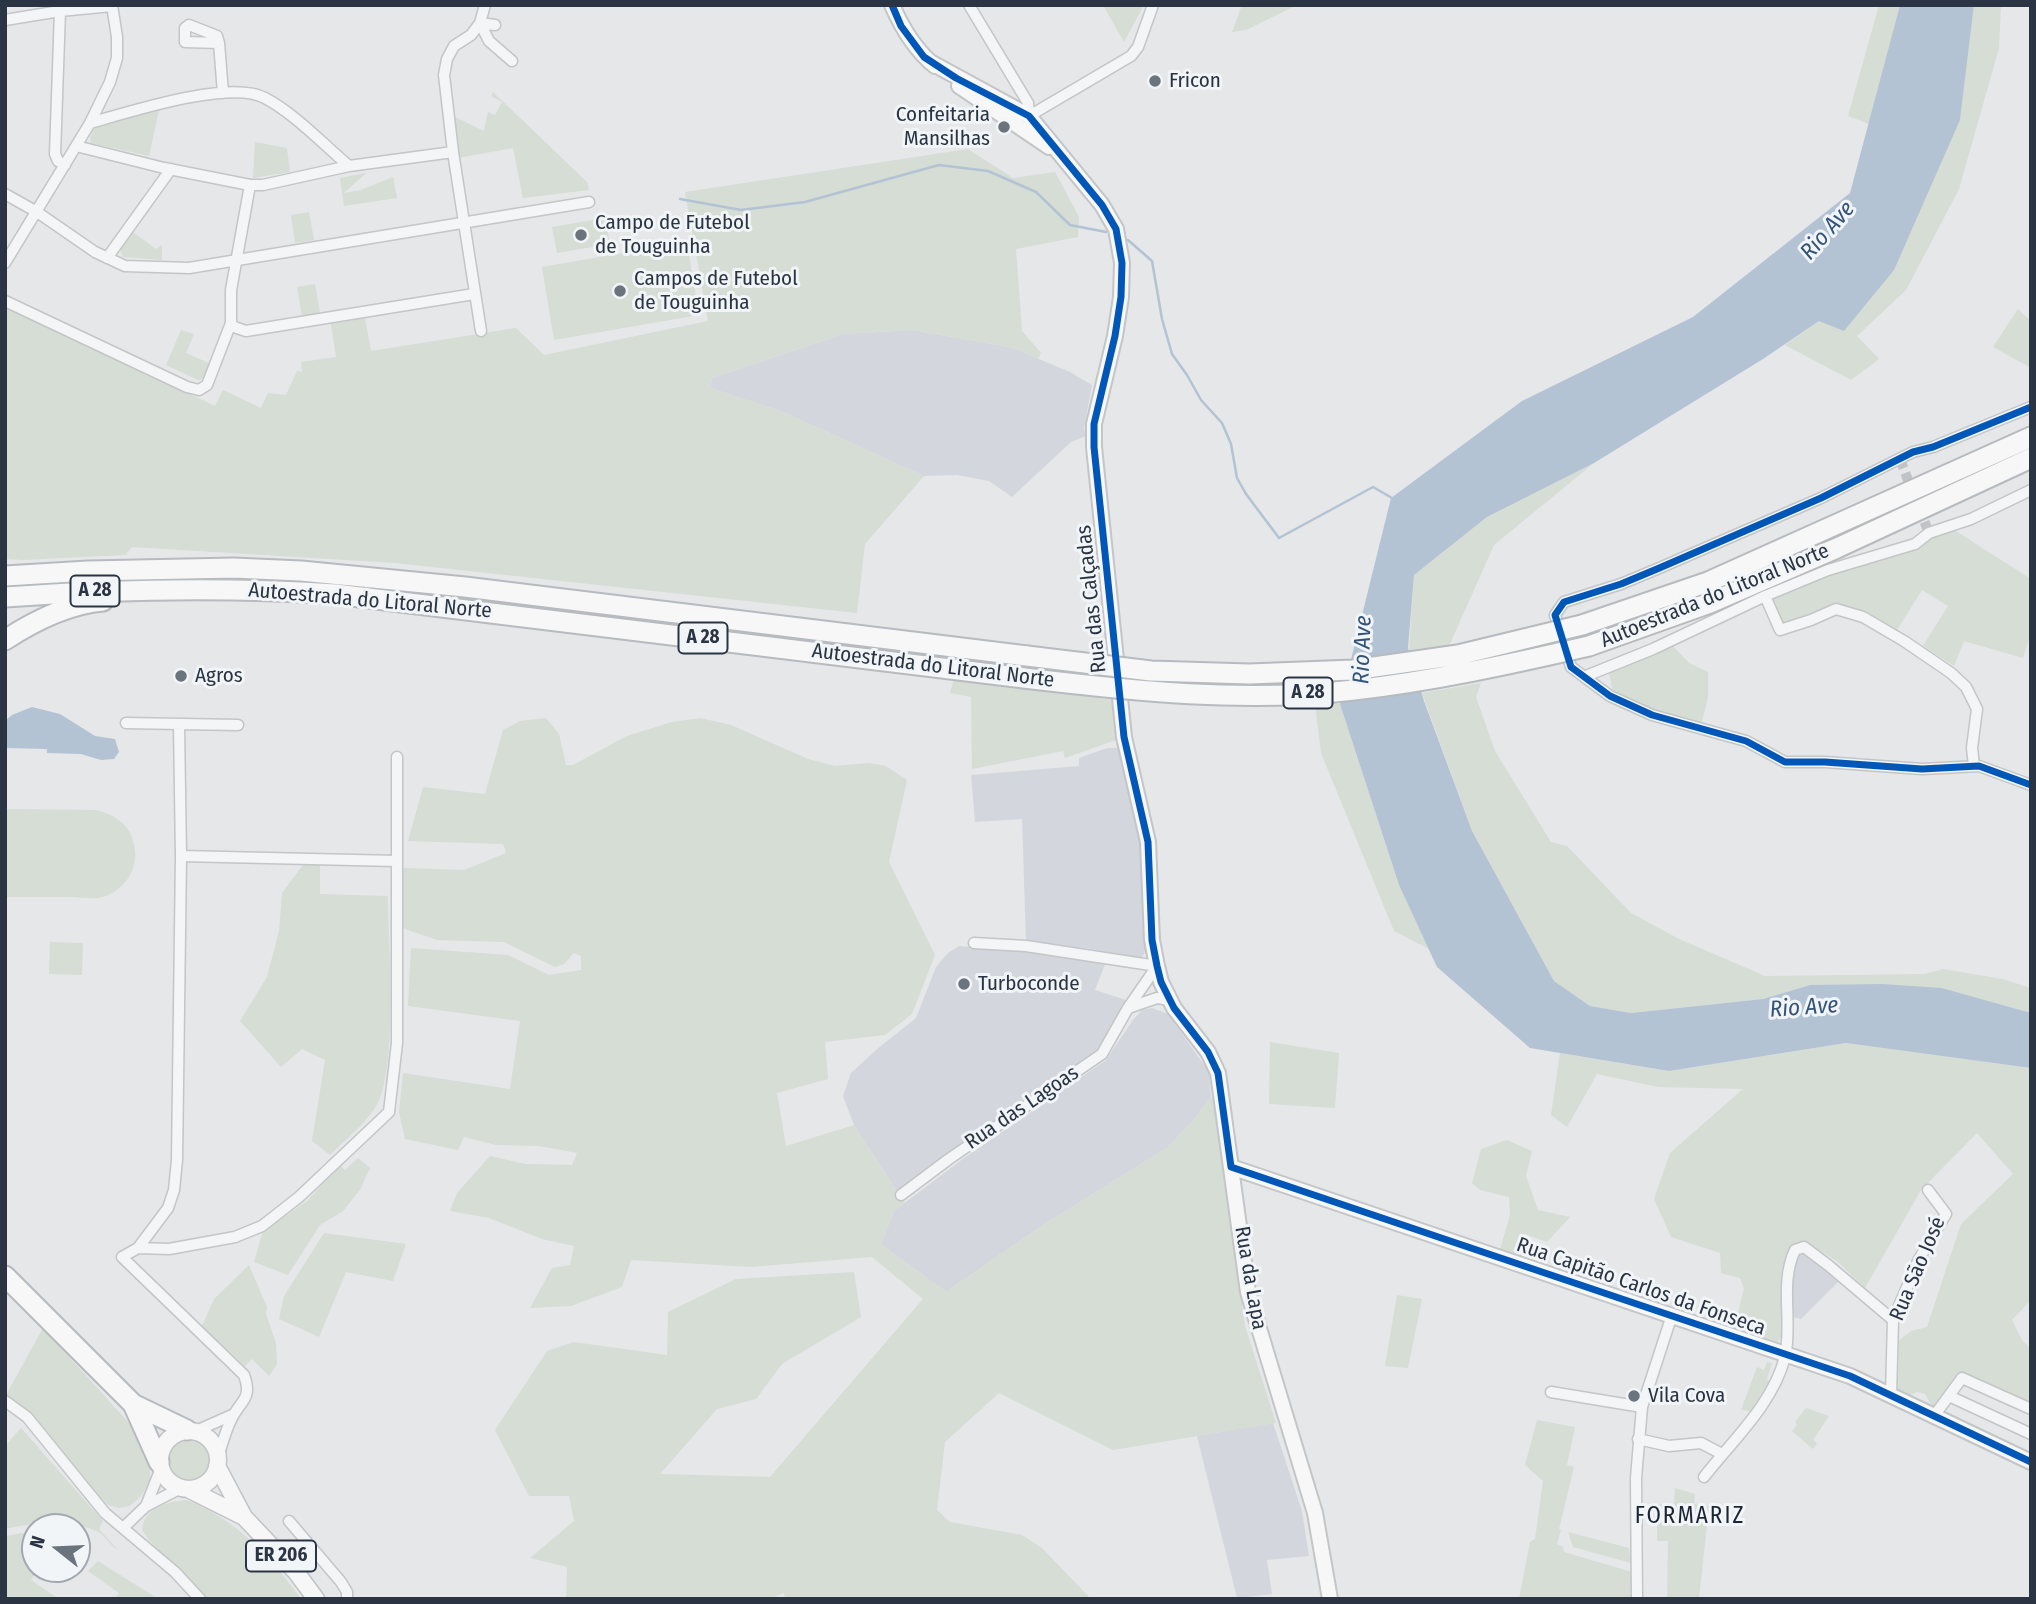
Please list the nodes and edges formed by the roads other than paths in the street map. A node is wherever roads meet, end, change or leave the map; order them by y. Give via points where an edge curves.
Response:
1 (485, 5) edge
2 (892, 5) edge
3 (969, 5) edge
4 (1153, 5) edge
5 (112, 6) edge
6 (60, 11) junction
7 (5, 20) edge
8 (480, 23) junction
9 (495, 25) dead end
10 (219, 43) dead end
11 (512, 61) dead end
12 (223, 93) junction
13 (1025, 122) junction
14 (90, 123) junction
15 (76, 146) junction
16 (453, 152) junction
17 (65, 165) junction
18 (349, 166) junction
19 (171, 169) junction
20 (250, 185) junction
21 (5, 194) edge
22 (589, 202) dead end
23 (37, 212) junction
24 (465, 223) junction
25 (107, 258) junction
26 (237, 259) junction
27 (5, 263) edge
28 (474, 294) junction
29 (5, 301) edge
30 (231, 323) junction
31 (481, 331) dead end
32 (2031, 407) edge
33 (2031, 437) edge
34 (2031, 458) edge
35 (2031, 490) edge
36 (5, 565) edge
37 (88, 571) junction
38 (5, 576) edge
39 (166, 589) junction
40 (1765, 596) junction
41 (5, 597) edge
42 (5, 640) edge
43 (1586, 676) junction
44 (126, 723) dead end
45 (179, 725) junction
46 (238, 725) dead end
47 (397, 757) dead end
48 (1974, 766) junction
49 (2031, 785) edge
50 (181, 856) junction
51 (397, 861) junction
52 (974, 943) dead end
53 (1157, 966) junction
54 (1170, 1000) junction
55 (1128, 1008) junction
56 (1231, 1167) junction
57 (1928, 1190) dead end
58 (901, 1195) dead end
59 (138, 1248) junction
60 (5, 1276) edge
61 (1672, 1315) junction
62 (1892, 1320) junction
63 (1786, 1355) junction
64 (1551, 1392) dead end
65 (1891, 1395) junction
66 (1949, 1395) junction
67 (5, 1401) edge
68 (133, 1404) junction
69 (1642, 1407) junction
70 (2031, 1409) edge
71 (232, 1415) junction
72 (1934, 1416) junction
73 (192, 1431) junction
74 (2031, 1434) edge
75 (1638, 1440) junction
76 (1722, 1454) junction
77 (218, 1462) junction
78 (2031, 1462) edge
79 (160, 1465) junction
80 (1704, 1477) dead end
81 (186, 1489) junction
82 (146, 1506) junction
83 (244, 1517) junction
84 (289, 1521) dead end
85 (123, 1528) junction
86 (200, 1599) edge
87 (316, 1599) edge
88 (347, 1599) edge
89 (1330, 1599) edge
90 (1637, 1599) edge

1 - 8 street
2 - 13 main road via 901,26 930,62 970,95
3 - 13 street via 1028,103
4 - 13 street via 1138,47 1130,56
5 - 6 street
5 - 14 street via 117,58
6 - 7 street
6 - 17 street via 55,154
8 - 9 street
8 - 11 street via 489,41
8 - 16 street via 454,46 447,59 444,75
10 - 12 street
12 - 14 street
12 - 18 street via 262,96
13 - 53 main road, Rua das Calçadas via 1063,156 1102,205 1116,229 1122,263 1115,337 1094,424 1094,447 1124,737 1148,842
14 - 15 street
15 - 17 street
15 - 19 street
16 - 18 street
16 - 24 street
17 - 23 street
18 - 20 street
19 - 20 street
19 - 25 street
20 - 26 street
21 - 23 street
22 - 24 street
23 - 25 street
23 - 27 street
24 - 26 street
24 - 28 street
25 - 26 street via 124,266 189,268
26 - 30 street
28 - 30 street via 246,331
28 - 31 street
29 - 30 street via 199,390 207,385
32 - 43 street via 1913,452 1822,498 1657,569 1564,602 1555,615 1571,667
33 - 37 highway, Autoestrada do Litoral Norte / A 28, bridge via 1708,582 1582,625 1458,655 1353,670 1151,671 375,577 234,568
34 - 39 highway, Autoestrada do Litoral Norte / A 28, bridge via 1710,603 1589,646 1456,676 1351,691 1159,693 383,599
35 - 40 street via 1929,533 1915,544 1828,569
36 - 37 highway
37 - 38 highway, Autoestrada do Litoral Norte / A 28
39 - 41 highway, Autoestrada do Litoral Norte / A 28
39 - 42 highway via 161,596 89,602 52,614
40 - 43 street
40 - 48 street via 1780,630 1836,609 1863,617 1951,673 1966,687 1977,709
43 - 48 street via 1610,696 1652,715 1746,741 1784,762 1922,769
44 - 45 street
45 - 46 street
45 - 50 street
47 - 51 street
48 - 49 street
50 - 51 street
50 - 59 street via 174,1191 169,1208
51 - 59 street via 397,1043 389,1112 262,1226 235,1237 169,1249
52 - 53 street via 1026,946
53 - 54 main road, Rua da Lapa
53 - 55 street, Rua das Lagoas
54 - 55 street via 1157,998
54 - 56 main road, Rua da Lapa via 1218,1073
55 - 58 street, Rua das Lagoas via 1102,1054
56 - 61 main road, Rua Capitão Carlos da Fonseca
56 - 89 main road, Rua da Lapa via 1248,1292 1315,1513
57 - 62 street, Rua São José via 1946,1214 1919,1259
59 - 71 street via 122,1257 244,1374 246,1399
60 - 68 highway
61 - 63 main road, Rua Capitão Carlos da Fonseca
61 - 69 street
62 - 63 street via 1804,1247 1795,1250 1790,1259
62 - 65 street, Rua São José
63 - 65 main road, Rua Capitão Carlos da Fonseca
63 - 76 street via 1773,1391
64 - 69 street
65 - 72 main road, Rua Capitão Carlos da Fonseca
66 - 70 street via 1962,1378
66 - 72 street
66 - 74 street
67 - 85 street via 27,1417 105,1513
68 - 73 highway
68 - 79 highway
69 - 75 street
71 - 73 street
71 - 77 street
72 - 78 main road, Rua Capitão Carlos da Fonseca
73 - 77 main road via 211,1441
73 - 79 main road via 170,1438 161,1450
75 - 76 street via 1669,1446 1701,1443
75 - 90 street
76 - 80 street
77 - 81 main road via 208,1482
77 - 83 main road
79 - 81 main road via 167,1479
79 - 82 street
81 - 82 street
81 - 83 main road
82 - 85 street
83 - 87 main road, ER 206
84 - 88 street via 341,1583
85 - 86 street

